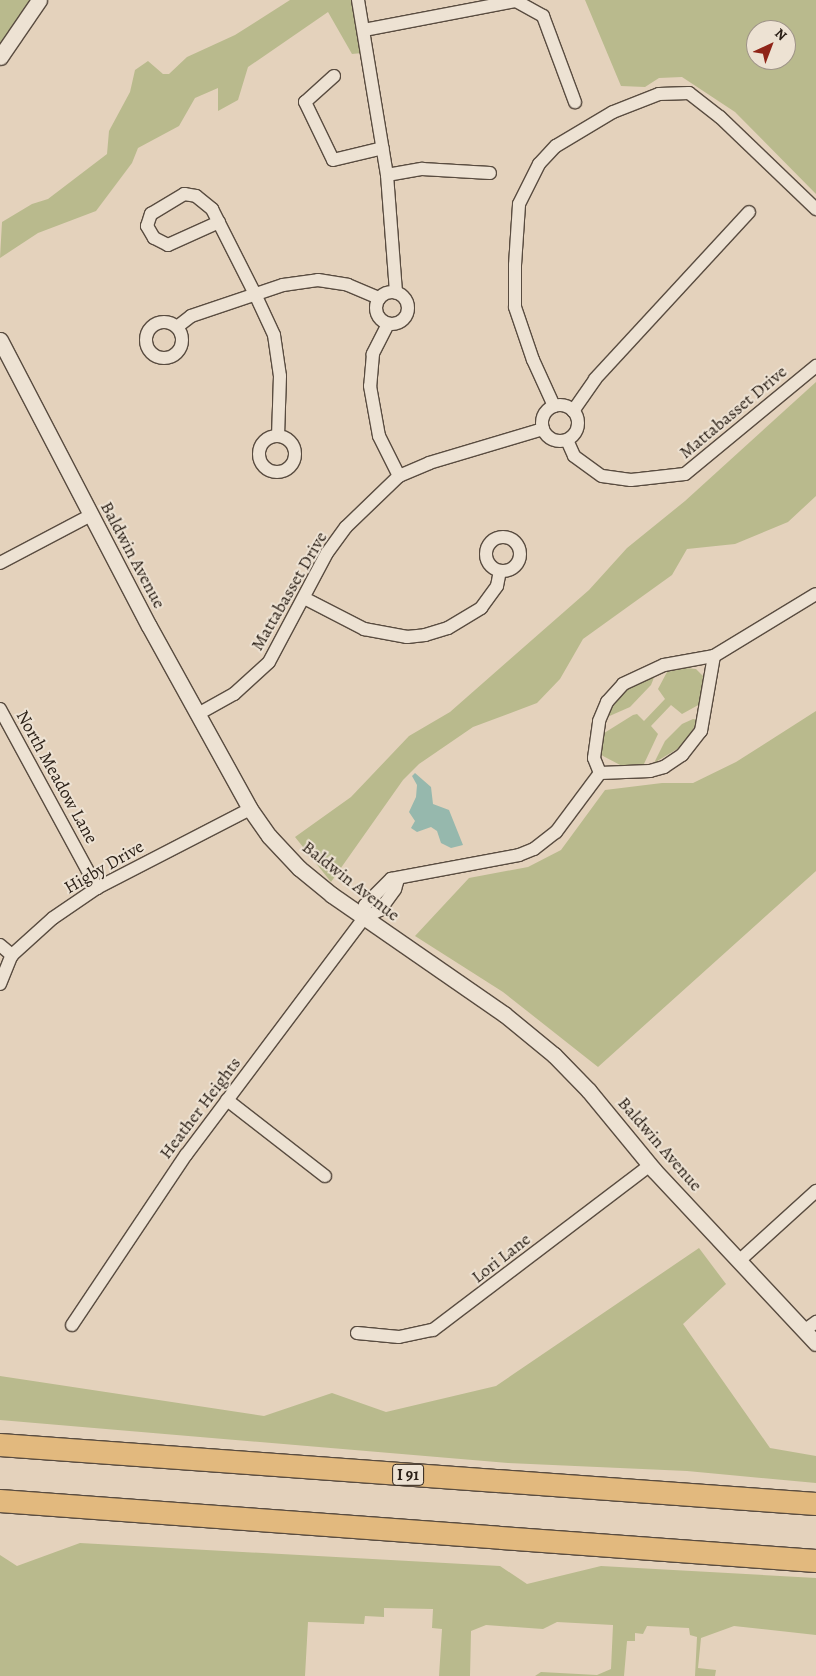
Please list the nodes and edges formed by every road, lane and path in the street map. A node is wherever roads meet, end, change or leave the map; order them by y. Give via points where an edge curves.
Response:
1 (39, 0) edge
2 (358, 0) edge
3 (364, 30) junction
4 (0, 57) edge
5 (334, 76) dead end
6 (576, 102) dead end
7 (383, 148) junction
8 (490, 172) dead end
9 (387, 175) junction
10 (816, 209) edge
11 (749, 212) dead end
12 (218, 222) junction
13 (396, 293) junction
14 (255, 294) junction
15 (379, 298) junction
16 (388, 324) junction
17 (177, 327) dead end
18 (0, 340) edge
19 (816, 366) edge
20 (554, 406) junction
21 (573, 411) junction
22 (543, 429) junction
23 (278, 435) dead end
24 (567, 440) junction
25 (399, 476) junction
26 (91, 515) junction
27 (0, 563) edge
28 (500, 571) dead end
29 (816, 594) edge
30 (304, 598) junction
31 (714, 656) junction
32 (0, 709) edge
33 (198, 714) junction
34 (600, 772) junction
35 (250, 809) junction
36 (97, 888) junction
37 (364, 918) junction
38 (0, 944) edge
39 (12, 955) junction
40 (0, 984) edge
41 (228, 1100) junction
42 (650, 1165) junction
43 (326, 1176) dead end
44 (816, 1190) edge
45 (740, 1260) junction
46 (72, 1325) dead end
47 (811, 1326) edge
48 (357, 1332) dead end
49 (816, 1343) edge
50 (0, 1445) edge
51 (0, 1501) edge
52 (816, 1504) edge
53 (74, 1506) junction
54 (0, 1515) edge
55 (816, 1561) edge

1 - 4 street
2 - 3 street
3 - 6 street via 516,0 544,16
3 - 7 street
5 - 7 street via 305,102 333,160
7 - 9 street
8 - 9 street via 422,169
9 - 13 street
10 - 20 street via 720,117 689,94 659,94 613,112 556,146 539,164 519,204 515,265 515,307 533,360
11 - 21 street via 594,379
12 - 12 street via 212,209 196,196 184,194 151,214 147,226 154,238 168,245
12 - 14 street
13 - 15 street
13 - 16 street via 406,300 407,312 400,322
14 - 15 street via 283,285 318,280 348,285
14 - 17 street via 191,316
14 - 23 street via 274,335 280,376
15 - 16 street via 376,310
16 - 25 street via 373,354 370,386 379,436
18 - 26 street, Baldwin Avenue
19 - 24 street, Mattabasset Drive via 686,474 631,480 602,476 574,456
20 - 21 street
20 - 22 street via 545,414
21 - 24 street via 577,430
22 - 24 street via 555,440
22 - 25 street, Mattabasset Drive via 429,463
25 - 30 street, Mattabasset Drive via 346,527 327,553
26 - 27 street
26 - 33 street, Baldwin Avenue
28 - 30 street via 497,586 481,608 448,628 407,638 364,629
29 - 31 street
30 - 33 street, Mattabasset Drive via 270,662 234,694
31 - 34 street via 701,731 682,754 664,767 650,771
31 - 34 street via 649,670 614,692 597,730 594,758
32 - 36 street, North Meadow Lane
33 - 35 street, Baldwin Avenue
34 - 37 street, Heather Heights via 556,832 534,849 398,880 380,910
35 - 36 street, Higby Drive
35 - 37 street, Baldwin Avenue via 294,863
36 - 39 street, Higby Drive via 52,918
37 - 41 street, Heather Heights
37 - 42 street, Baldwin Avenue via 529,1034 580,1082
38 - 39 street
39 - 40 street, Higby Drive
41 - 43 street
41 - 46 street, Heather Heights via 160,1191
42 - 45 street, Baldwin Avenue
42 - 48 street, Lori Lane via 433,1330 398,1337
44 - 45 street
45 - 47 street, Baldwin Avenue
47 - 49 street, Baldwin Avenue
50 - 52 highway, I 91
51 - 53 highway
53 - 54 highway via 45,1516
53 - 55 highway

